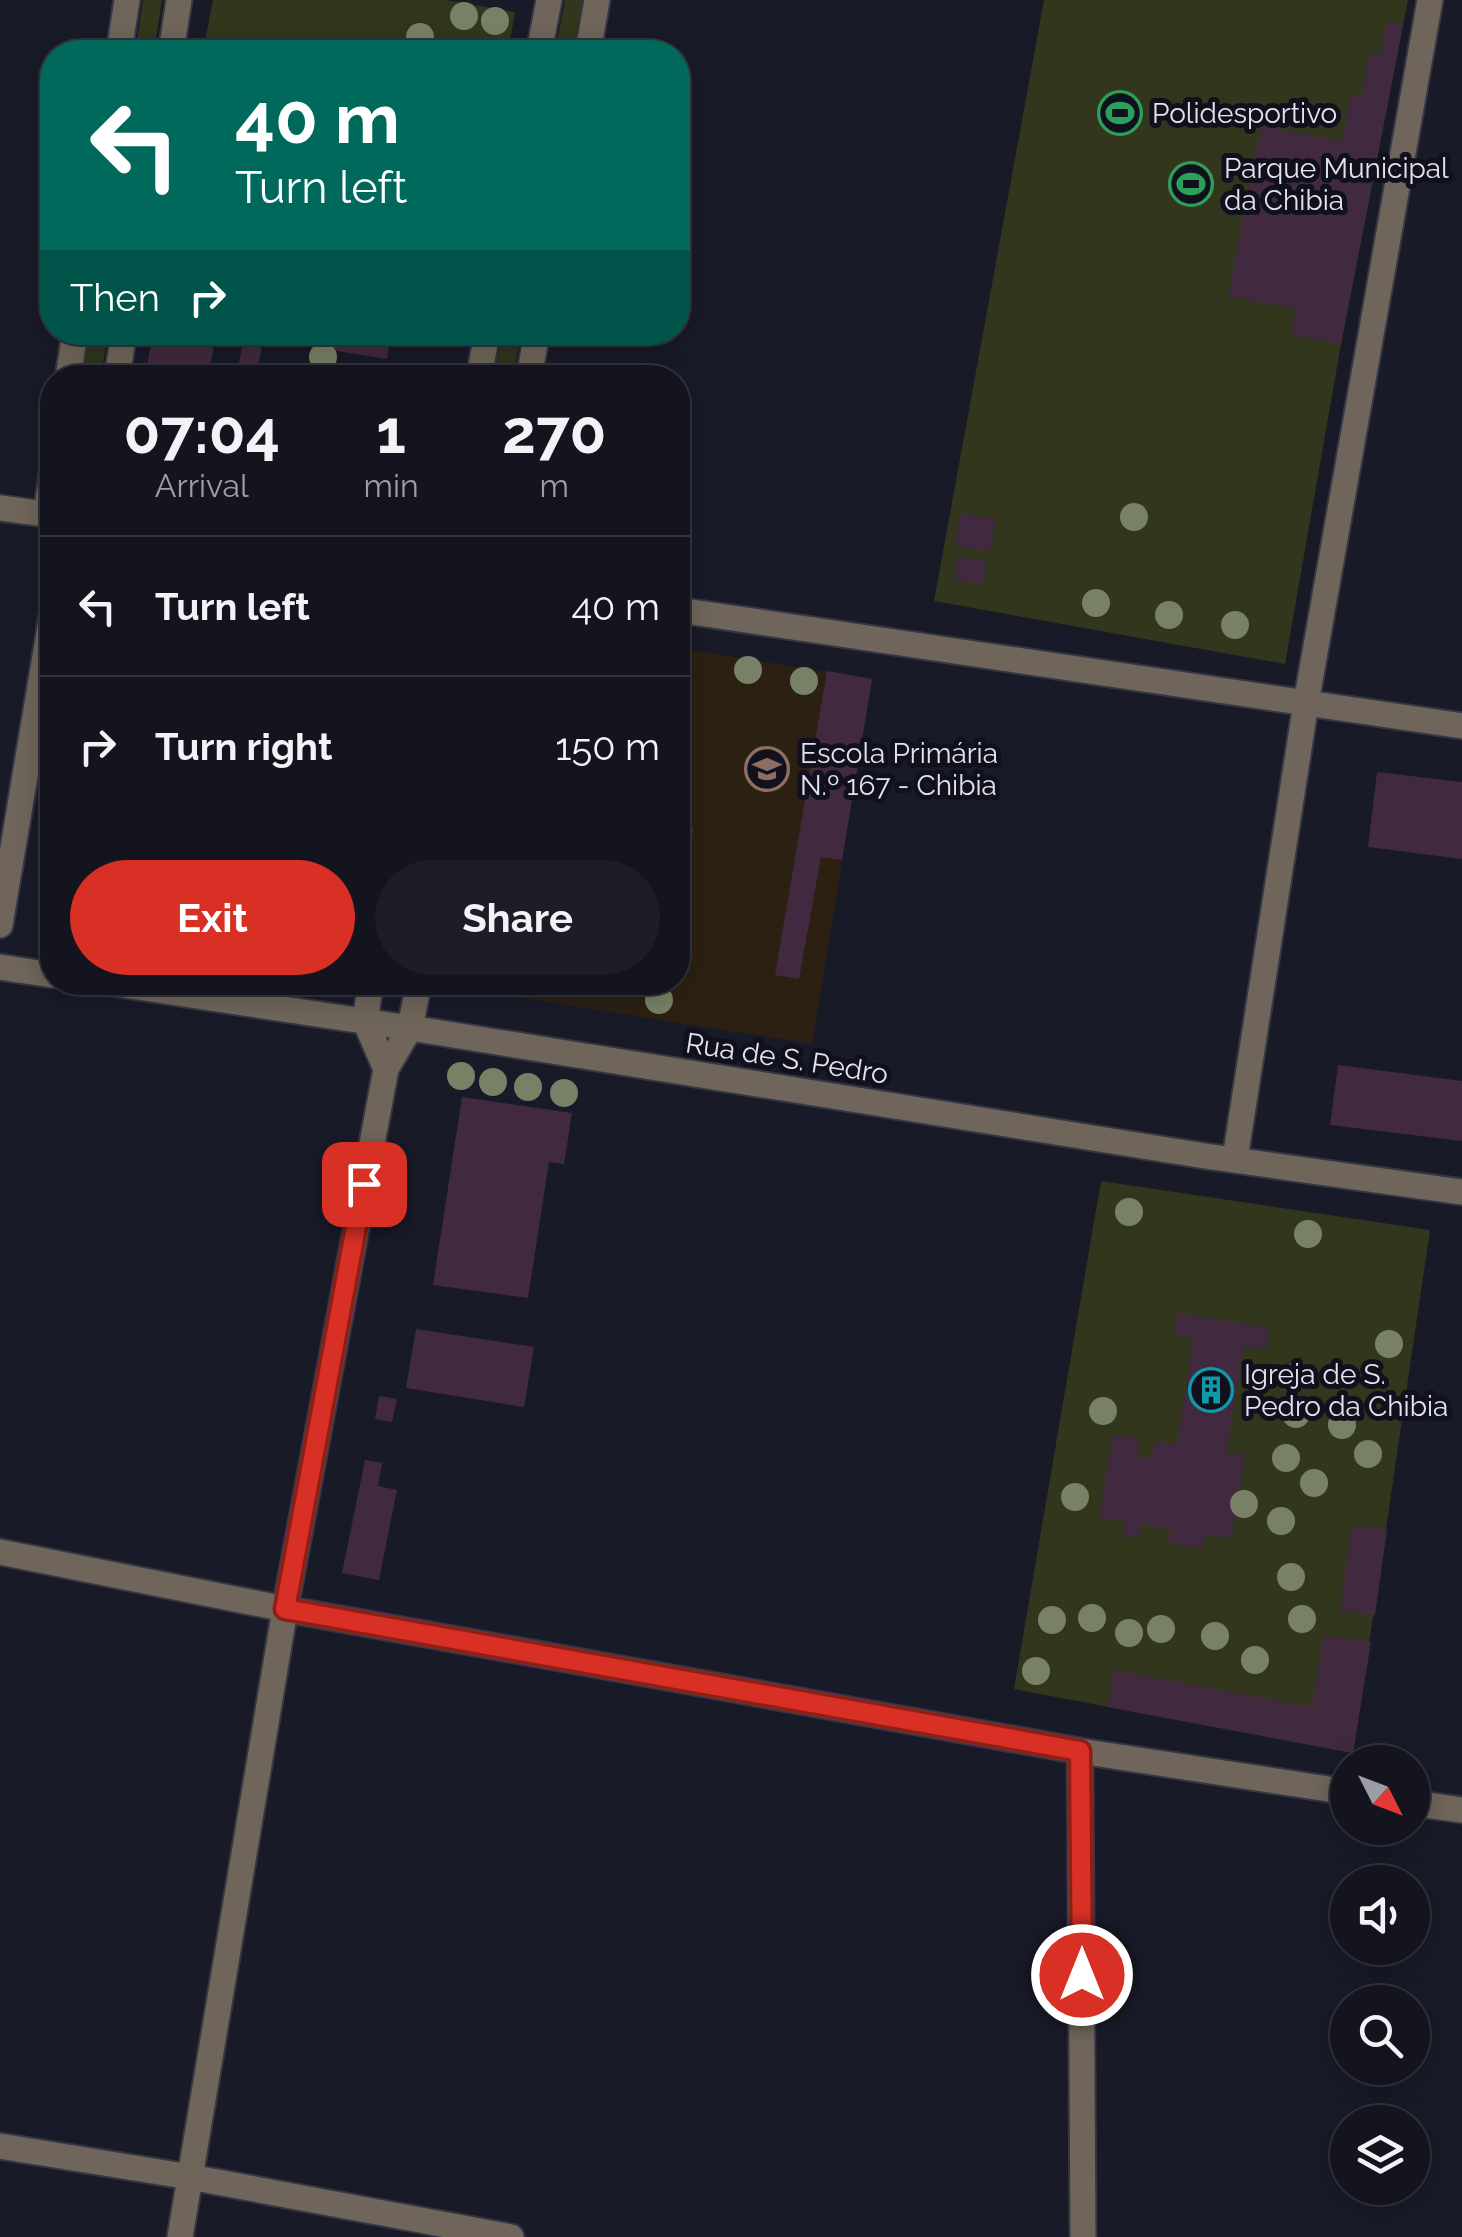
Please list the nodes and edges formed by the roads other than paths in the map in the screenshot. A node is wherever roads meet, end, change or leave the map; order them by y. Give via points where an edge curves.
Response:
1 (127, 0) edge
2 (179, 0) edge
3 (549, 0) edge
4 (597, 0) edge
5 (1430, 0) edge
6 (121, 40) edge
7 (172, 40) edge
8 (542, 40) edge
9 (590, 40) edge
10 (0, 508) edge
11 (40, 513) edge
12 (690, 612) edge
13 (40, 687) edge
14 (1306, 703) junction
15 (1462, 726) edge
16 (0, 925) edge
17 (0, 967) edge
18 (40, 973) edge
19 (188, 995) edge
20 (369, 995) edge
21 (416, 995) edge
22 (364, 1022) junction
23 (410, 1028) junction
24 (386, 1068) junction
25 (1235, 1159) junction
26 (1462, 1192) edge
27 (0, 1552) edge
28 (285, 1609) junction
29 (1080, 1751) junction
30 (1330, 1789) edge
31 (1430, 1805) edge
32 (1462, 1810) edge
33 (0, 2146) edge
34 (190, 2177) junction
35 (180, 2237) edge
36 (511, 2237) edge
37 (1083, 2237) edge

1 - 6 street
2 - 7 street
3 - 8 street
4 - 9 street
5 - 14 street
10 - 11 street
12 - 14 street
13 - 16 street
14 - 15 street
14 - 25 street
17 - 18 street
19 - 22 street, Rua de S. Pedro
20 - 22 street
21 - 23 street
22 - 23 street, Rua de S. Pedro
22 - 24 street
23 - 24 street
23 - 25 street, Rua de S. Pedro
24 - 28 street
25 - 26 street, Rua de S. Pedro
27 - 28 street
28 - 29 street
28 - 34 street
29 - 30 street
29 - 37 street
31 - 32 street
33 - 34 street
34 - 35 street
34 - 36 street

